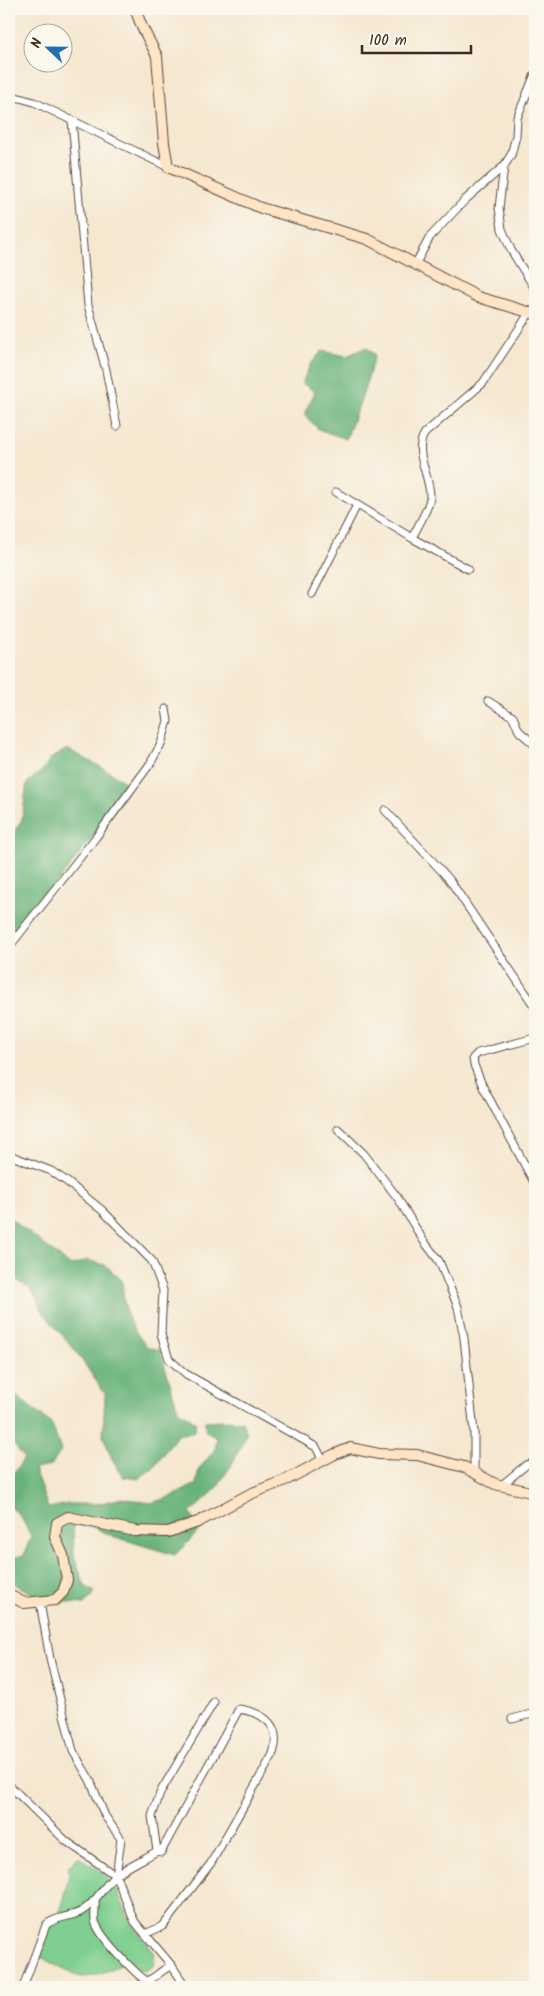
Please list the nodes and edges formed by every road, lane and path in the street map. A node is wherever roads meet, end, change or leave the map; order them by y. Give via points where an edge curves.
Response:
1 (135, 9) edge
2 (535, 74) edge
3 (9, 95) edge
4 (72, 120) junction
5 (504, 166) junction
6 (168, 167) junction
7 (416, 263) junction
8 (535, 289) edge
9 (533, 313) edge
10 (117, 426) dead end
11 (336, 492) dead end
12 (357, 505) junction
13 (412, 538) junction
14 (468, 569) dead end
15 (312, 594) dead end
16 (488, 701) dead end
17 (166, 709) dead end
18 (535, 746) edge
19 (385, 810) dead end
20 (9, 947) edge
21 (535, 1007) edge
22 (535, 1038) edge
23 (338, 1129) dead end
24 (9, 1155) edge
25 (535, 1184) edge
26 (333, 1455) junction
27 (535, 1462) edge
28 (474, 1473) junction
29 (503, 1484) junction
30 (535, 1493) edge
31 (10, 1595) edge
32 (40, 1602) junction
33 (214, 1702) dead end
34 (535, 1713) edge
35 (512, 1719) dead end
36 (9, 1785) edge
37 (156, 1851) junction
38 (116, 1876) junction
39 (95, 1901) junction
40 (145, 1934) junction
41 (172, 1966) junction
42 (23, 1987) edge
43 (186, 1987) edge

1 - 6 street via 157,56
2 - 5 street via 517,118 511,155
3 - 4 street via 34,102
4 - 6 street
4 - 10 street via 88,305
5 - 7 street via 430,237
5 - 8 street via 499,208 502,230
6 - 7 street via 262,208 367,238
7 - 9 street via 478,297
9 - 13 street via 483,383 420,441 430,500
11 - 12 street
12 - 13 street
12 - 15 street
13 - 14 street
16 - 18 street via 513,716 519,731
17 - 20 street via 168,721 164,736 150,764
19 - 21 street via 449,880
22 - 25 street via 478,1053 473,1058 484,1087
23 - 28 street via 364,1154 440,1261 458,1307 464,1338 474,1432
24 - 26 street via 51,1171 66,1181 103,1210 152,1261 163,1290 161,1334 169,1359 186,1374 316,1447 322,1459
26 - 28 street via 350,1448 379,1454 417,1454
26 - 32 street via 288,1480 250,1494 198,1522 168,1532 135,1531 68,1517 57,1523 55,1537 63,1555 67,1580 64,1592 55,1600
27 - 29 street via 526,1465
28 - 29 street via 495,1484
29 - 30 street
31 - 32 street via 24,1603
32 - 38 street via 50,1659 73,1751 105,1816 121,1839
33 - 37 street via 161,1791 152,1816
34 - 35 street
36 - 38 street via 66,1841
37 - 38 street
37 - 40 street via 161,1852 239,1709 264,1717 274,1730 276,1744 272,1756 211,1863 163,1926
38 - 39 street
38 - 40 street via 135,1922
39 - 41 street via 95,1923 137,1974 146,1980 152,1979
39 - 42 street via 82,1911 46,1925
40 - 41 street
41 - 43 street

